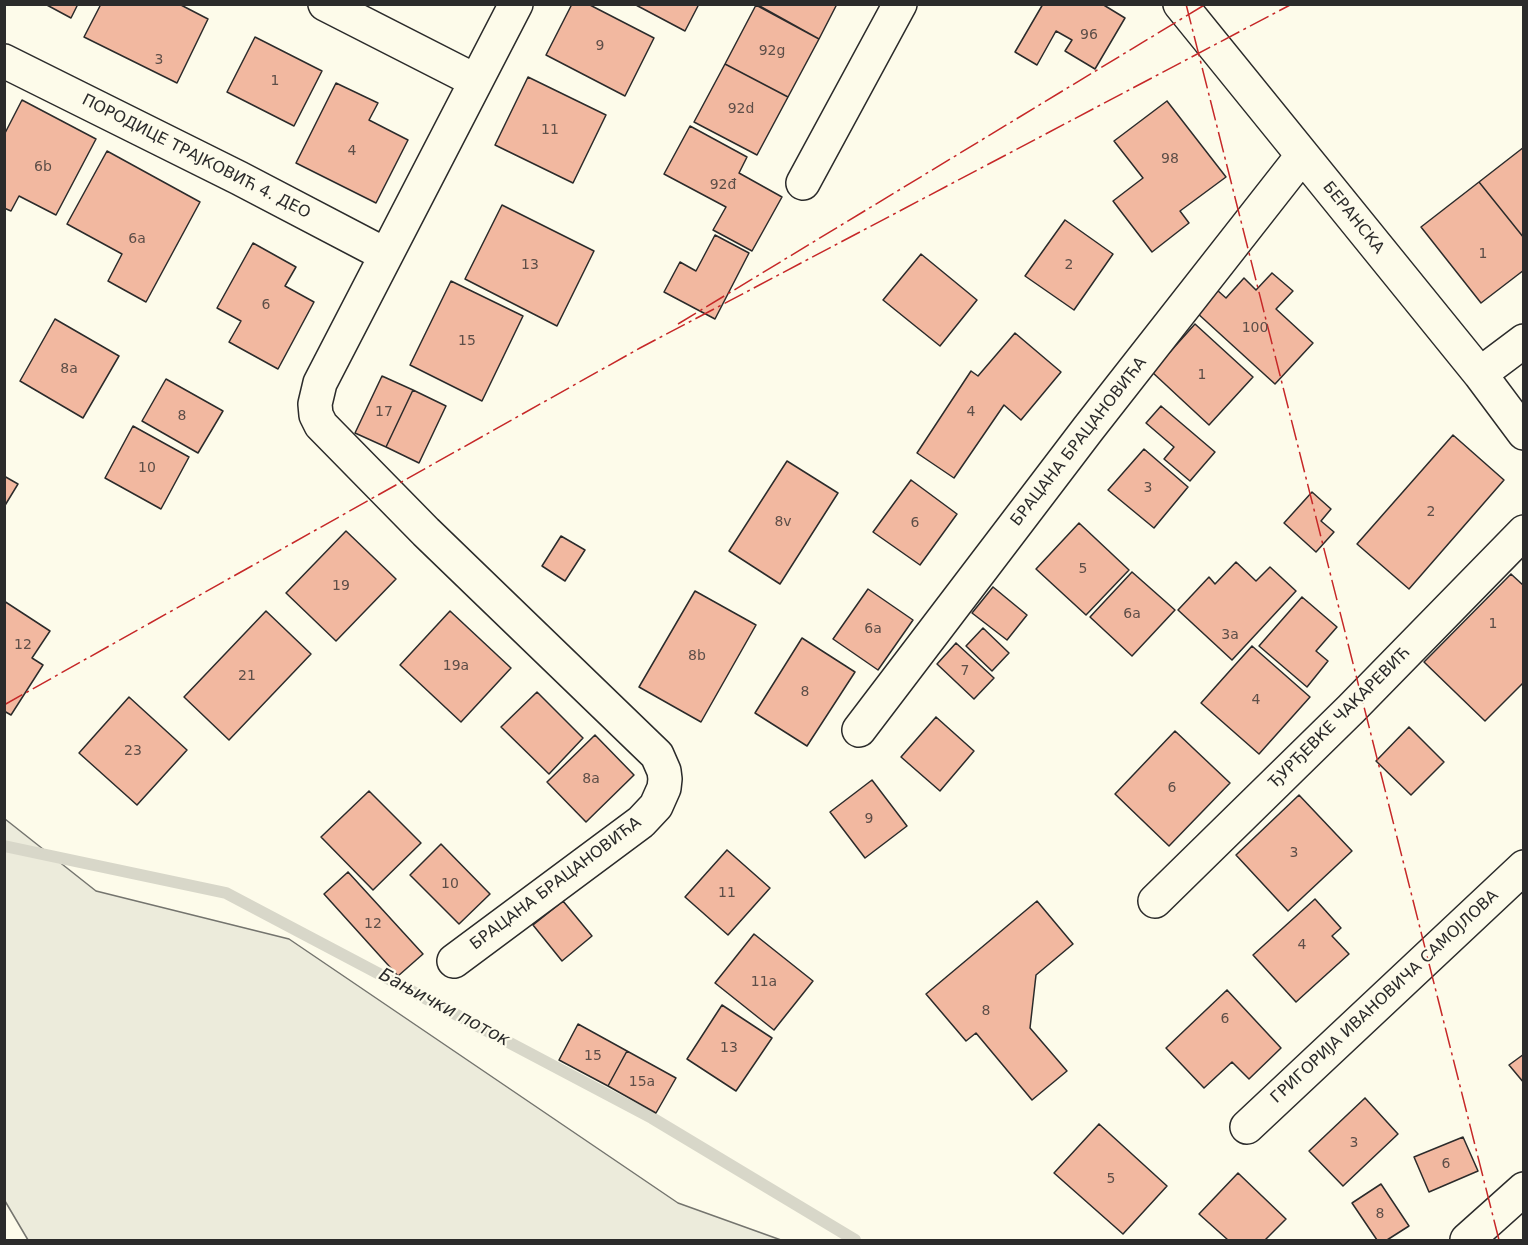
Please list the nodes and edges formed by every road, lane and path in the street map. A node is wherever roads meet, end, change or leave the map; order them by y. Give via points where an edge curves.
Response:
1 (325, 4) edge
2 (516, 4) edge
3 (900, 4) edge
4 (1180, 4) edge
5 (4, 61) edge
6 (476, 81) junction
7 (1302, 156) junction
8 (803, 183) dead end
9 (386, 255) junction
10 (1524, 341) edge
11 (1480, 374) junction
12 (1524, 433) edge
13 (1524, 532) edge
14 (859, 730) dead end
15 (1524, 867) edge
16 (1155, 901) dead end
17 (454, 961) dead end
18 (1247, 1127) dead end
19 (1524, 1189) edge
20 (1467, 1240) edge

1 - 6 street
2 - 6 street
3 - 8 street
4 - 7 street, БЕРАНСКА
5 - 9 street, ПОРОДИЦЕ ТРАЈКОВИЋ 4. ДЕО
6 - 9 street
7 - 11 street, БЕРАНСКА
7 - 14 street, БРАЦАНА БРАЦАНОВИЋА
9 - 17 street, БРАЦАНА БРАЦАНОВИЋА via 320,383 316,416 426,532 657,755 664,771 664,788 656,806 641,822
10 - 11 street
11 - 12 street, БЕРАНСКА
13 - 16 street, ЂУРЂЕВКЕ ЧАКАРЕВИЋ
15 - 18 street, ГРИГОРИЈА ИВАНОВИЧА САМОЈЛОВА
19 - 20 street

